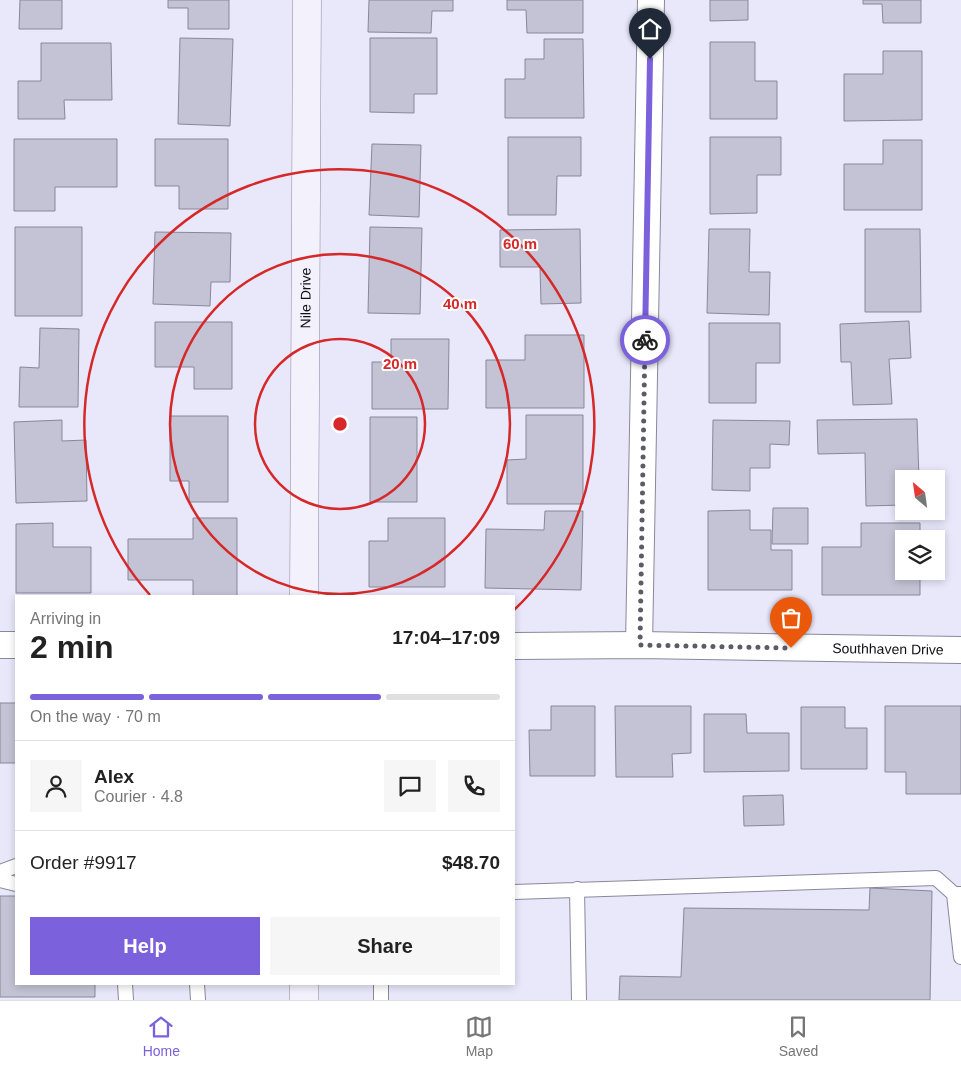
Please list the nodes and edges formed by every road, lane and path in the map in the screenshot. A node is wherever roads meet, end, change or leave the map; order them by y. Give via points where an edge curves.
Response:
1 (307, 0) edge
2 (651, 0) edge
3 (304, 595) edge
4 (0, 645) edge
5 (15, 645) edge
6 (640, 645) junction
7 (515, 646) edge
8 (961, 650) edge
9 (15, 866) edge
10 (0, 872) edge
11 (0, 880) edge
12 (15, 884) edge
13 (577, 889) junction
14 (515, 892) edge
15 (958, 894) edge
16 (961, 957) edge
17 (125, 985) edge
18 (196, 985) edge
19 (304, 985) edge
20 (381, 985) edge
21 (126, 1000) edge
22 (198, 1000) edge
23 (304, 1000) edge
24 (381, 1000) edge
25 (579, 1000) edge

1 - 3 main road, Nile Drive
2 - 6 street
4 - 5 street
6 - 7 street, Southhaven Drive
6 - 8 street, Southhaven Drive
9 - 10 lane
11 - 12 lane
13 - 14 lane
13 - 15 lane via 936,878
13 - 25 lane
15 - 16 lane
17 - 21 lane
18 - 22 lane
19 - 23 main road
20 - 24 lane

